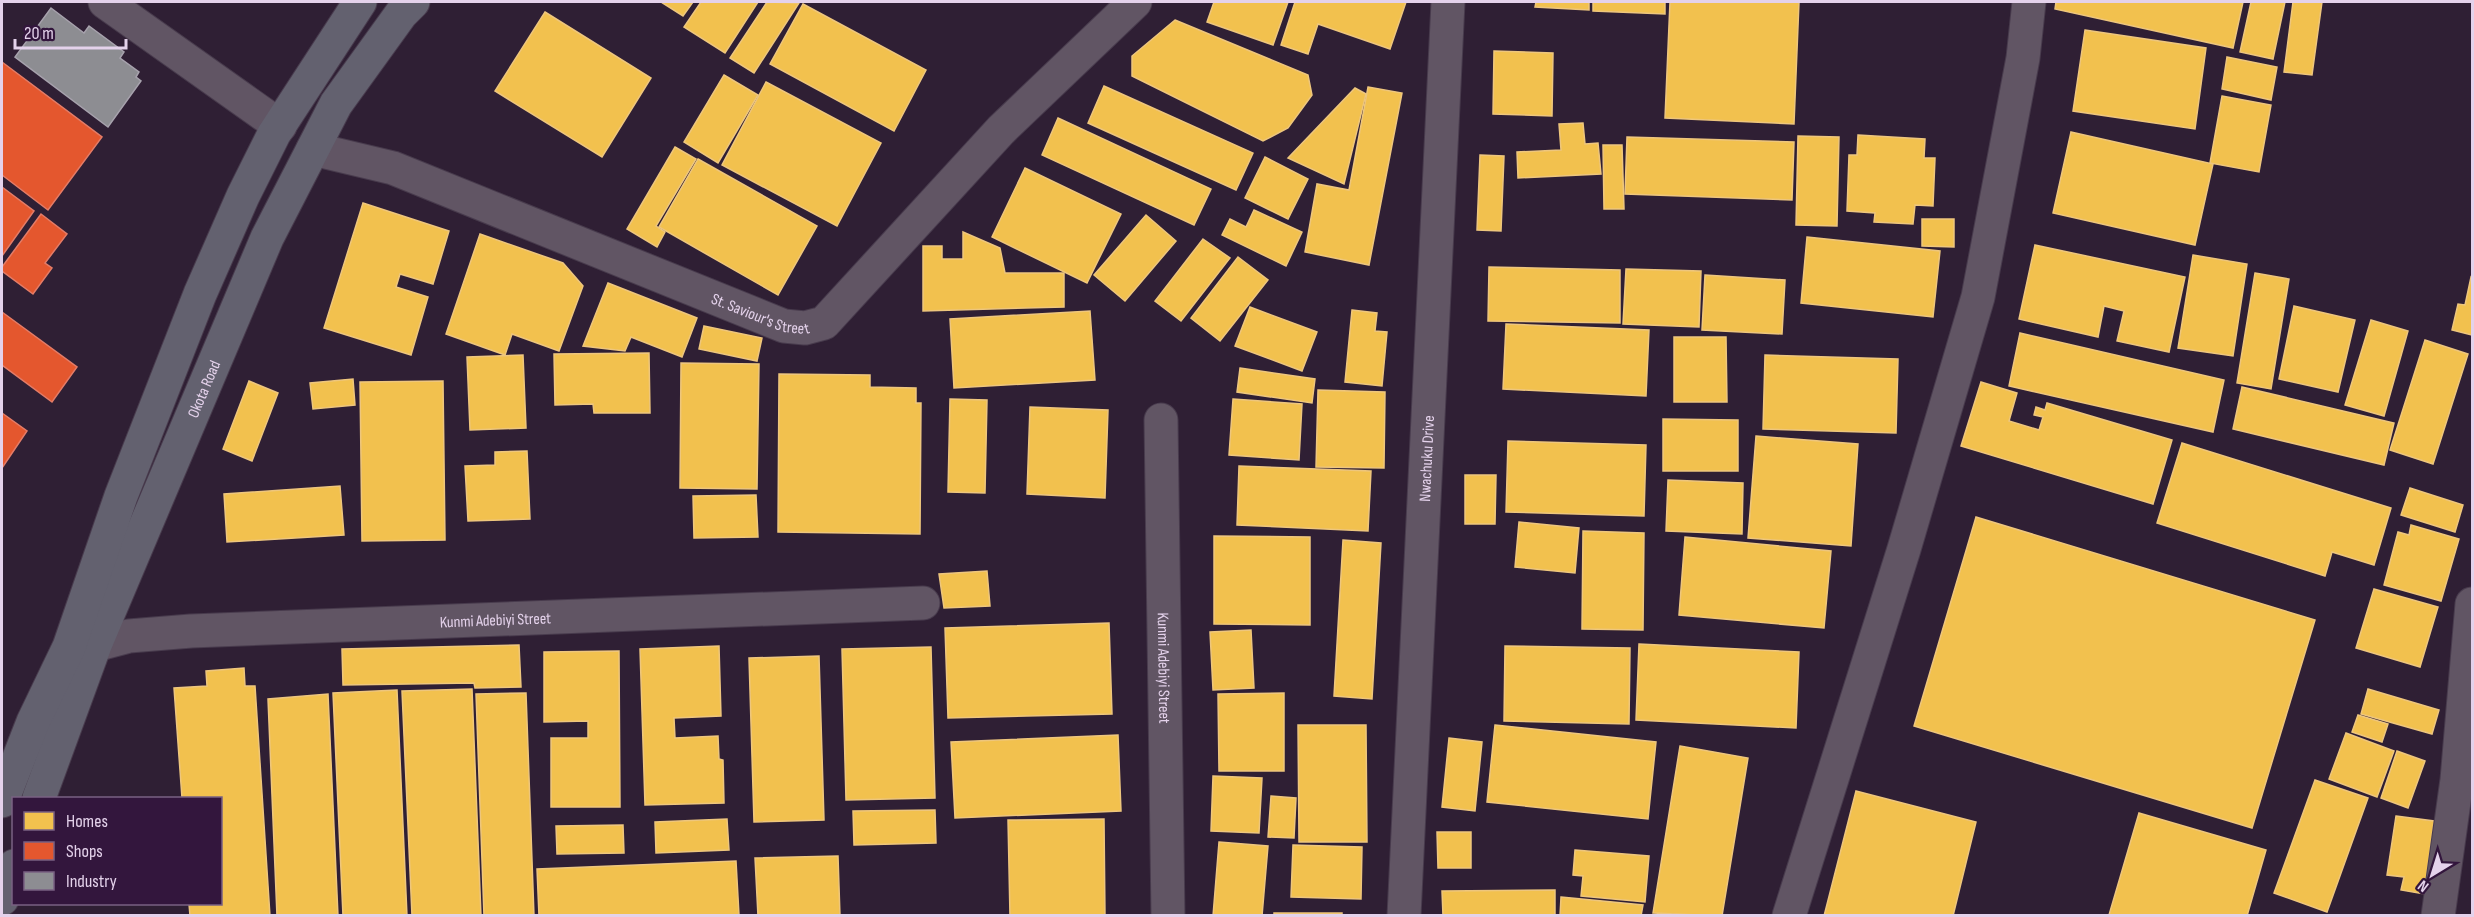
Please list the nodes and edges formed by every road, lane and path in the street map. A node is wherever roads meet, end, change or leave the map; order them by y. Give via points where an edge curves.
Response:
1 (105, 2) edge
2 (360, 2) edge
3 (413, 2) edge
4 (1135, 2) edge
5 (1448, 2) edge
6 (2029, 2) edge
7 (279, 126) junction
8 (313, 149) junction
9 (1161, 420) dead end
10 (923, 603) dead end
11 (2472, 604) edge
12 (82, 646) junction
13 (39, 797) edge
14 (2, 801) edge
15 (12, 872) edge
16 (2, 899) edge
17 (1168, 915) edge
18 (1404, 915) edge
19 (1789, 915) edge
20 (2438, 915) edge

1 - 7 street
2 - 7 main road, Okota Road
3 - 8 main road, Okota Road via 336,104
4 - 8 street, St. Saviour's Street via 1001,130 824,323 805,328 784,326 393,168
5 - 18 street, Nwachuku Drive
6 - 19 street via 2023,58 1978,297
7 - 12 main road, Okota Road via 200,294 121,496
8 - 12 main road, Okota Road via 267,238
9 - 17 street, Kunmi Adebiyi Street
10 - 12 street, Kunmi Adebiyi Street via 191,632 129,636
11 - 20 street via 2457,780
12 - 13 main road, Okota Road
12 - 14 main road, Okota Road via 33,722
15 - 16 main road

